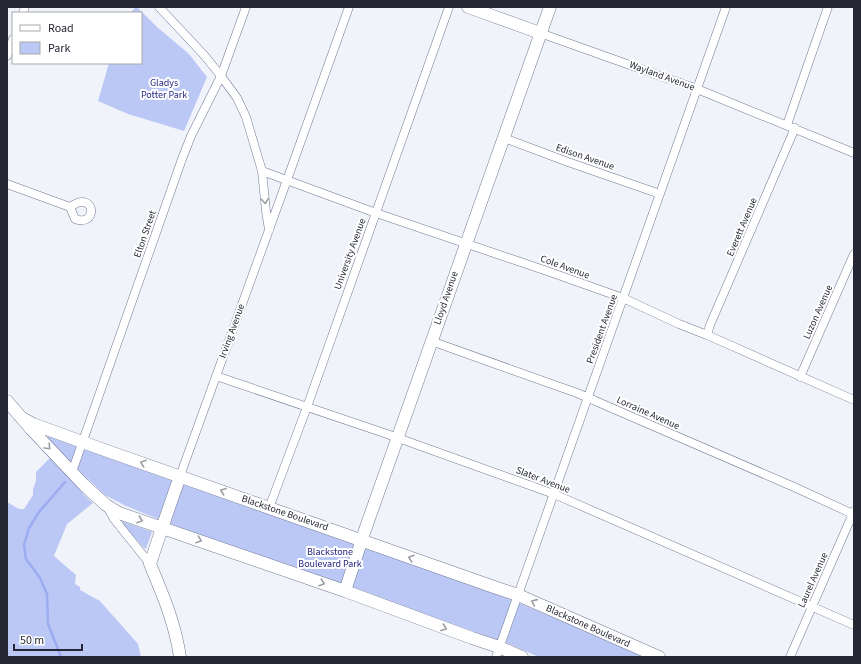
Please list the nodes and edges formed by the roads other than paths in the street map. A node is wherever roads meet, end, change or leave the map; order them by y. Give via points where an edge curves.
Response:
1 (158, 7) edge
2 (246, 7) edge
3 (349, 7) edge
4 (449, 7) edge
5 (468, 7) edge
6 (550, 7) edge
7 (726, 7) edge
8 (828, 7) edge
9 (540, 33) junction
10 (12, 43) edge
11 (7, 56) edge
12 (221, 76) junction
13 (697, 89) junction
14 (791, 127) junction
15 (504, 138) junction
16 (854, 153) edge
17 (262, 171) junction
18 (287, 180) junction
19 (7, 184) edge
20 (660, 194) junction
21 (70, 207) dead end
22 (376, 213) junction
23 (269, 230) junction
24 (466, 243) junction
25 (854, 254) edge
26 (623, 298) junction
27 (707, 335) junction
28 (431, 341) junction
29 (216, 376) junction
30 (800, 377) junction
31 (588, 398) junction
32 (854, 400) edge
33 (7, 401) edge
34 (307, 407) junction
35 (22, 418) junction
36 (397, 437) junction
37 (82, 442) junction
38 (72, 472) junction
39 (180, 476) junction
40 (554, 494) junction
41 (106, 505) junction
42 (269, 508) junction
43 (853, 512) edge
44 (162, 528) junction
45 (361, 540) junction
46 (150, 564) junction
47 (345, 590) junction
48 (518, 595) junction
49 (812, 606) junction
50 (854, 625) edge
51 (498, 652) edge
52 (180, 657) edge
53 (522, 657) edge
54 (659, 657) edge
55 (790, 657) edge

1 - 12 street
2 - 12 street, Elton Street
3 - 18 street, Irving Avenue
4 - 22 street, University Avenue
5 - 9 main road, Wayland Avenue
6 - 9 main road, Lloyd Avenue
7 - 13 street, President Avenue
8 - 14 street, Everett Avenue via 806,70
9 - 13 street, Wayland Avenue
9 - 15 main road, Lloyd Avenue
10 - 11 street
12 - 17 street via 246,117
12 - 37 street, Elton Street via 182,159
13 - 14 street, Wayland Avenue
13 - 20 street, President Avenue
14 - 16 street, Wayland Avenue
14 - 27 street, Everett Avenue
15 - 20 street, Edison Avenue
15 - 24 main road, Lloyd Avenue
17 - 18 street, Cole Avenue
17 -> 23 street
18 - 22 street, Cole Avenue
18 - 23 street, Irving Avenue
19 - 21 street
20 - 26 street, President Avenue
22 - 24 street, Cole Avenue
22 - 34 street, University Avenue
23 - 29 street, Irving Avenue
24 - 26 street, Cole Avenue
24 - 28 main road, Lloyd Avenue
25 - 30 street, Luzon Avenue
26 - 27 street, Cole Avenue
26 - 31 street, President Avenue
27 - 30 street, Cole Avenue
28 - 31 street, Lorraine Avenue
28 - 36 main road, Lloyd Avenue
29 - 34 street, Slater Avenue
29 - 39 street, Irving Avenue
30 - 32 street, Cole Avenue
31 - 40 street, President Avenue
31 - 43 street, Lorraine Avenue
33 - 35 main road
34 - 36 street, Slater Avenue
34 - 42 street, University Avenue
35 - 37 main road, Blackstone Boulevard
35 -> 38 main road
36 - 40 street, Slater Avenue
36 - 45 main road, Lloyd Avenue
37 - 38 street, Elton Street
39 -> 37 main road, Blackstone Boulevard
38 - 41 main road
42 -> 39 main road, Blackstone Boulevard
39 - 44 main road, Irving Avenue
40 - 48 street, President Avenue
40 - 49 street, Slater Avenue
41 -> 44 main road via 119,513
41 - 46 street
42 - 45 main road, Blackstone Boulevard
43 - 49 street, Laurel Avenue
44 - 46 main road, Irving Avenue
44 -> 47 main road
45 - 47 main road, Lloyd Avenue
48 -> 45 main road, Blackstone Boulevard
46 - 52 main road via 168,607
47 -> 51 main road via 472,638
48 - 51 street, President Avenue
54 -> 48 main road, Blackstone Boulevard
49 - 50 street, Slater Avenue
49 - 55 street, Laurel Avenue
51 - 53 main road

